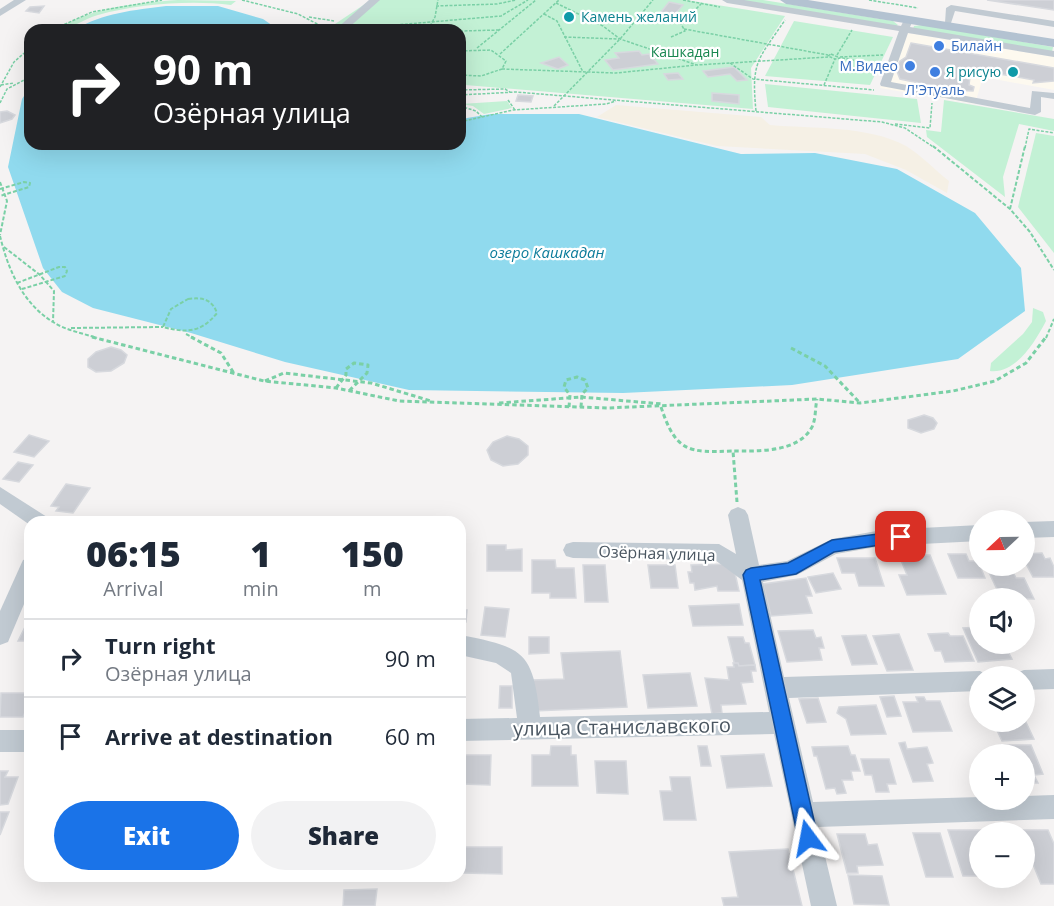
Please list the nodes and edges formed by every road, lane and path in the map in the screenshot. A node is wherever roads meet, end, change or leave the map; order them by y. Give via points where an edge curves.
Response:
1 (21, 0) edge
2 (162, 0) edge
3 (242, 0) edge
4 (375, 0) edge
5 (438, 0) edge
6 (516, 0) edge
7 (528, 0) edge
8 (536, 0) edge
9 (559, 0) edge
10 (653, 0) edge
11 (727, 0) edge
12 (820, 0) edge
13 (556, 3) junction
14 (953, 3) dead end
15 (701, 4) dead end
16 (788, 5) edge
17 (436, 6) junction
18 (2, 12) edge
19 (544, 14) junction
20 (581, 14) junction
21 (309, 17) junction
22 (1054, 18) edge
23 (557, 21) junction
24 (948, 21) junction
25 (431, 22) junction
26 (62, 24) edge
27 (320, 24) edge
28 (332, 24) edge
29 (346, 24) edge
30 (412, 24) edge
31 (1054, 24) edge
32 (907, 25) junction
33 (684, 29) junction
34 (853, 29) dead end
35 (500, 30) junction
36 (466, 31) edge
37 (564, 37) junction
38 (671, 37) dead end
39 (1054, 38) edge
40 (620, 39) junction
41 (1054, 44) edge
42 (768, 45) junction
43 (476, 49) junction
44 (466, 50) edge
45 (24, 53) edge
46 (500, 54) junction
47 (896, 54) junction
48 (1054, 54) edge
49 (828, 56) junction
50 (839, 56) junction
51 (835, 59) junction
52 (757, 61) junction
53 (730, 63) junction
54 (697, 65) junction
55 (891, 67) junction
56 (502, 69) junction
57 (583, 72) junction
58 (587, 72) junction
59 (466, 75) edge
60 (753, 79) junction
61 (24, 80) edge
62 (18, 82) junction
63 (824, 85) junction
64 (0, 86) edge
65 (466, 90) edge
66 (878, 90) dead end
67 (512, 93) junction
68 (466, 95) edge
69 (566, 96) junction
70 (1054, 96) edge
71 (932, 99) dead end
72 (508, 100) dead end
73 (618, 100) junction
74 (0, 102) edge
75 (552, 107) junction
76 (466, 108) edge
77 (515, 110) junction
78 (756, 111) junction
79 (482, 117) junction
80 (466, 121) edge
81 (882, 122) junction
82 (1054, 133) edge
83 (0, 182) edge
84 (4, 188) junction
85 (0, 189) edge
86 (7, 194) junction
87 (0, 196) edge
88 (1010, 209) junction
89 (0, 235) edge
90 (4, 247) junction
91 (1054, 270) edge
92 (40, 275) junction
93 (45, 282) junction
94 (17, 283) junction
95 (21, 290) junction
96 (1054, 320) edge
97 (54, 322) junction
98 (163, 327) junction
99 (67, 328) junction
100 (185, 333) junction
101 (791, 348) dead end
102 (235, 375) junction
103 (342, 380) junction
104 (264, 381) junction
105 (357, 382) junction
106 (336, 388) junction
107 (350, 391) junction
108 (570, 398) junction
109 (582, 398) junction
110 (817, 399) junction
111 (435, 403) junction
112 (860, 403) junction
113 (491, 404) junction
114 (661, 406) junction
115 (670, 406) junction
116 (569, 407) junction
117 (581, 407) junction
118 (733, 452) junction
119 (0, 494) edge
120 (738, 515) joint
121 (31, 516) edge
122 (1054, 529) edge
123 (1035, 530) edge
124 (969, 533) edge
125 (573, 550) dead end
126 (751, 575) junction
127 (24, 580) edge
128 (0, 635) edge
129 (466, 646) edge
130 (1054, 679) edge
131 (1035, 680) edge
132 (969, 681) edge
133 (775, 688) junction
134 (783, 723) junction
135 (530, 729) junction
136 (466, 730) edge
137 (0, 741) edge
138 (24, 741) edge
139 (1054, 807) edge
140 (802, 815) junction
141 (824, 906) edge

1 - 18 street
2 - 26 path via 97,9
3 - 21 path
4 - 29 street
5 - 17 path
6 - 17 path via 502,5
7 - 25 path via 501,16
8 - 35 path
9 - 13 path
10 - 40 path
11 - 16 street
12 - 24 main road
13 - 19 path
13 - 20 path
14 - 22 street
15 - 33 path via 681,24
16 - 32 main road
16 - 42 path
17 - 25 path
19 - 23 path
19 - 46 path
20 - 23 path
20 - 40 path
21 - 27 path
21 - 28 path
23 - 37 path
24 - 31 street via 951,8
24 - 39 main road
25 - 30 path
32 - 41 main road
32 - 47 street
32 - 48 street
33 - 38 path
33 - 42 path
34 - 50 path
35 - 36 path
35 - 43 path
37 - 40 path
37 - 57 path
40 - 54 path
40 - 58 path
42 - 49 path
42 - 52 path
43 - 44 path
43 - 46 path
45 - 64 path
46 - 56 path via 506,61
47 - 50 path
47 - 55 street
49 - 50 path
49 - 51 path
49 - 52 path
50 - 51 path
50 - 55 path
51 - 63 path
52 - 53 path
52 - 60 path
53 - 54 path
53 - 60 path
54 - 58 path
55 - 70 street via 885,84 1035,112 1036,93
56 - 57 path
56 - 59 path via 481,76
57 - 58 path
58 - 69 path
60 - 63 path
60 - 78 path
61 - 62 path
62 - 64 path
62 - 74 path via 7,89
63 - 66 path
65 - 67 path via 505,89
67 - 68 path
67 - 69 path
69 - 73 path
69 - 75 path
71 - 81 path via 930,128
72 - 77 path
73 - 75 path
73 - 78 path
75 - 77 path
76 - 79 path
77 - 79 path
78 - 81 path
79 - 80 path
81 - 88 path via 921,137
82 - 88 path via 1029,129
83 - 84 path
84 - 85 path
84 - 86 path
84 - 86 path via 30,183 29,187
86 - 87 path
86 - 89 path
88 - 91 path
89 - 90 path
90 - 92 path
90 - 94 path via 6,262
92 - 93 path
92 - 93 path via 65,267 65,276
92 - 94 path
93 - 95 path
93 - 97 path via 54,291
94 - 95 path
95 - 97 path via 32,305
96 - 112 path via 1041,347 1026,363 995,381 953,391
97 - 99 path
98 - 99 path
98 - 100 path
98 - 100 path via 171,308 182,302 201,298 215,304 217,313 204,327
99 - 102 path
100 - 102 path via 221,353
101 - 112 path via 825,366
102 - 104 path
103 - 104 path via 284,373
103 - 105 path
103 - 105 path via 346,369 354,363 368,365 367,374
103 - 106 path
104 - 106 path
105 - 107 path
105 - 111 path
106 - 107 path
107 - 111 path via 399,401
108 - 109 path
108 - 109 path via 564,387 566,380 577,377 585,380 588,388
108 - 113 path
108 - 116 path
109 - 115 path
109 - 117 path
110 - 112 path
110 - 115 path
110 - 118 path via 812,427 803,436 787,446
111 - 113 path
113 - 116 path
114 - 115 path
114 - 117 path
114 - 118 path via 671,435 689,449
116 - 117 path
118 - 120 path
119 - 121 street
120 - 126 street
122 - 123 street
124 - 126 street via 882,538 832,547 790,569
125 - 126 street, Озёрная улица via 718,552
126 - 133 street
127 - 128 street
129 - 135 street via 498,651 511,657 523,670
130 - 131 street
132 - 133 street
133 - 134 street
134 - 135 street, улица Станиславского
134 - 140 street
135 - 136 street, улица Станиславского
137 - 138 street
139 - 140 street
140 - 141 street

